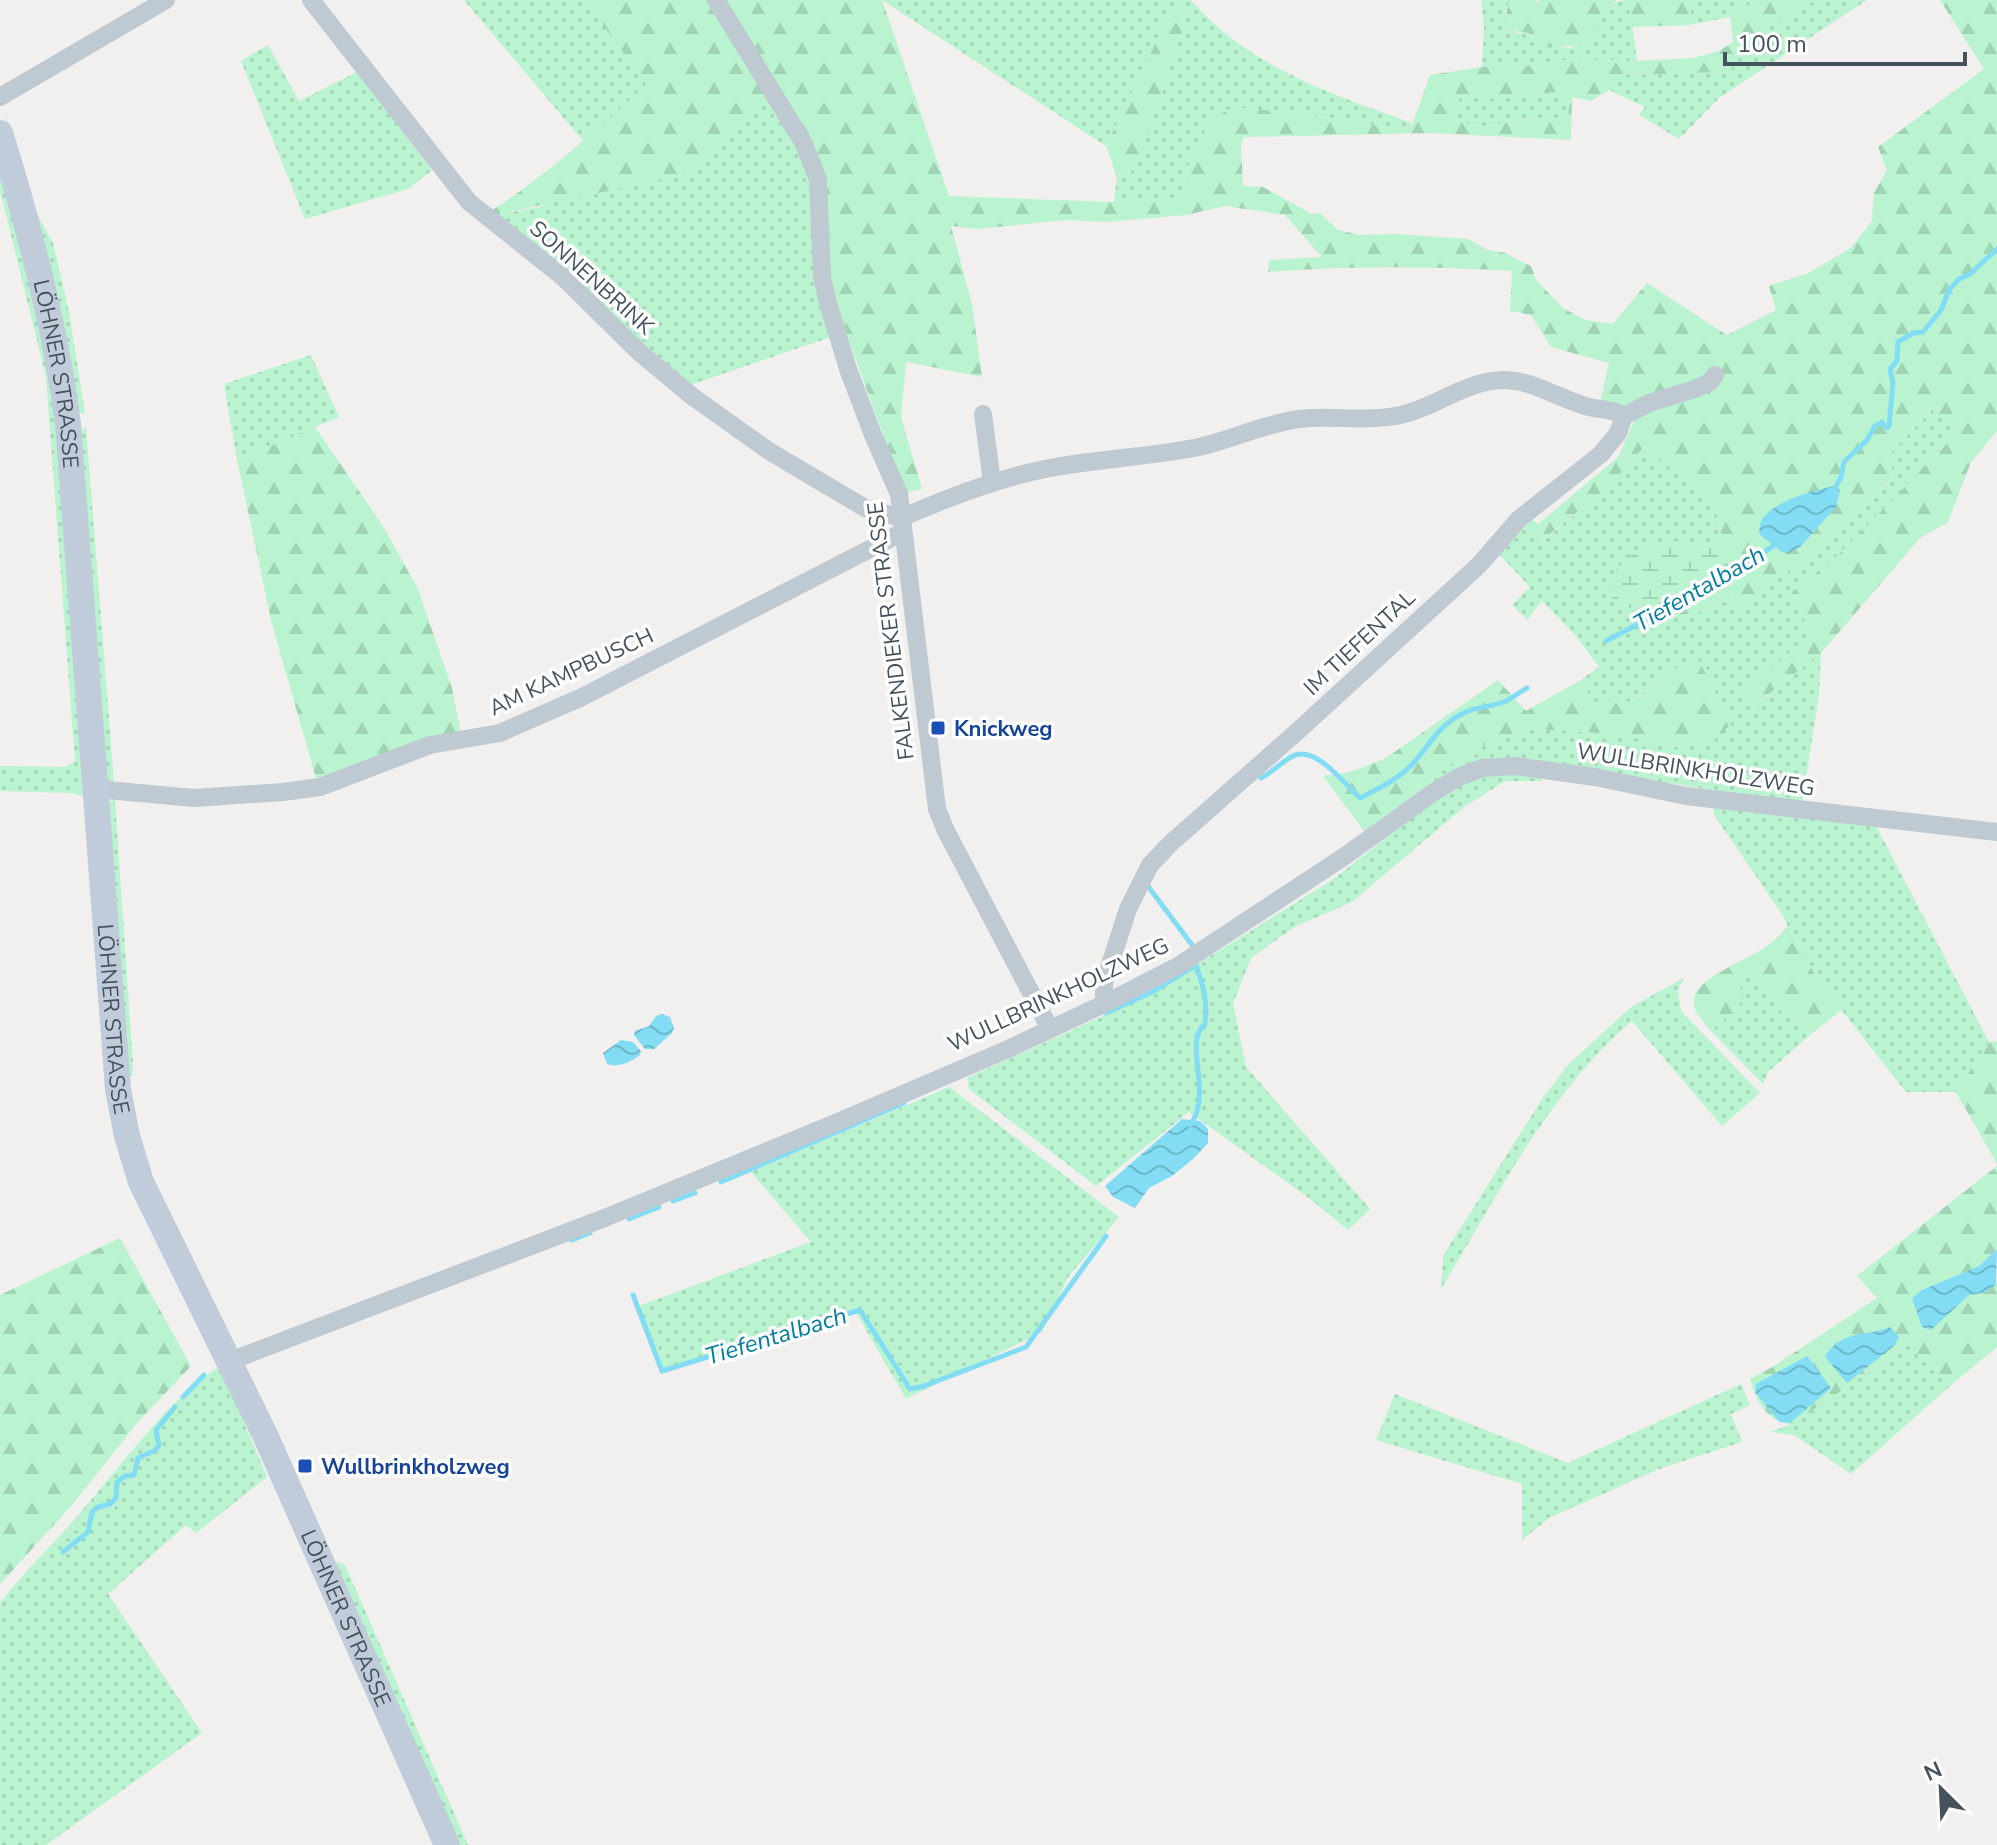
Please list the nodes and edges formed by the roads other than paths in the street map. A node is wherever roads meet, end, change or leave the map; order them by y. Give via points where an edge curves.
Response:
1 (166, 0) edge
2 (311, 0) edge
3 (716, 0) edge
4 (0, 97) edge
5 (0, 133) edge
6 (1715, 375) dead end
7 (983, 414) dead end
8 (1624, 416) junction
9 (992, 483) junction
10 (902, 525) junction
11 (96, 789) junction
12 (1997, 832) edge
13 (1104, 1004) junction
14 (1050, 1029) junction
15 (230, 1361) junction
16 (447, 1845) edge

1 - 4 street
2 - 10 street, SONNENBRINK via 469,202 564,278 693,397 769,451
3 - 10 street, FALKENDIEKER STRASSE via 812,161 828,303 848,369 899,494
5 - 11 main road, LÖHNER STRASSE via 38,265 62,380
6 - 8 street via 1695,389
7 - 9 street
8 - 9 street via 1524,382 1502,380 1395,416 1302,419 1198,447 1054,467
8 - 13 street, IM TIEFENTAL via 1601,454 1519,519 1479,565 1150,865 1128,909 1104,983
9 - 10 street
10 - 11 street, AM KAMPBUSCH via 582,697 500,733 430,745 320,787 194,798
10 - 14 street, FALKENDIEKER STRASSE via 937,809
11 - 15 main road, LÖHNER STRASSE via 118,1089 127,1136 149,1199
12 - 13 street, WULLBRINKHOLZWEG via 1686,796 1515,766 1482,768 1434,792 1178,966
13 - 14 street, WULLBRINKHOLZWEG
14 - 15 street, WULLBRINKHOLZWEG via 607,1217
15 - 16 main road, LÖHNER STRASSE

